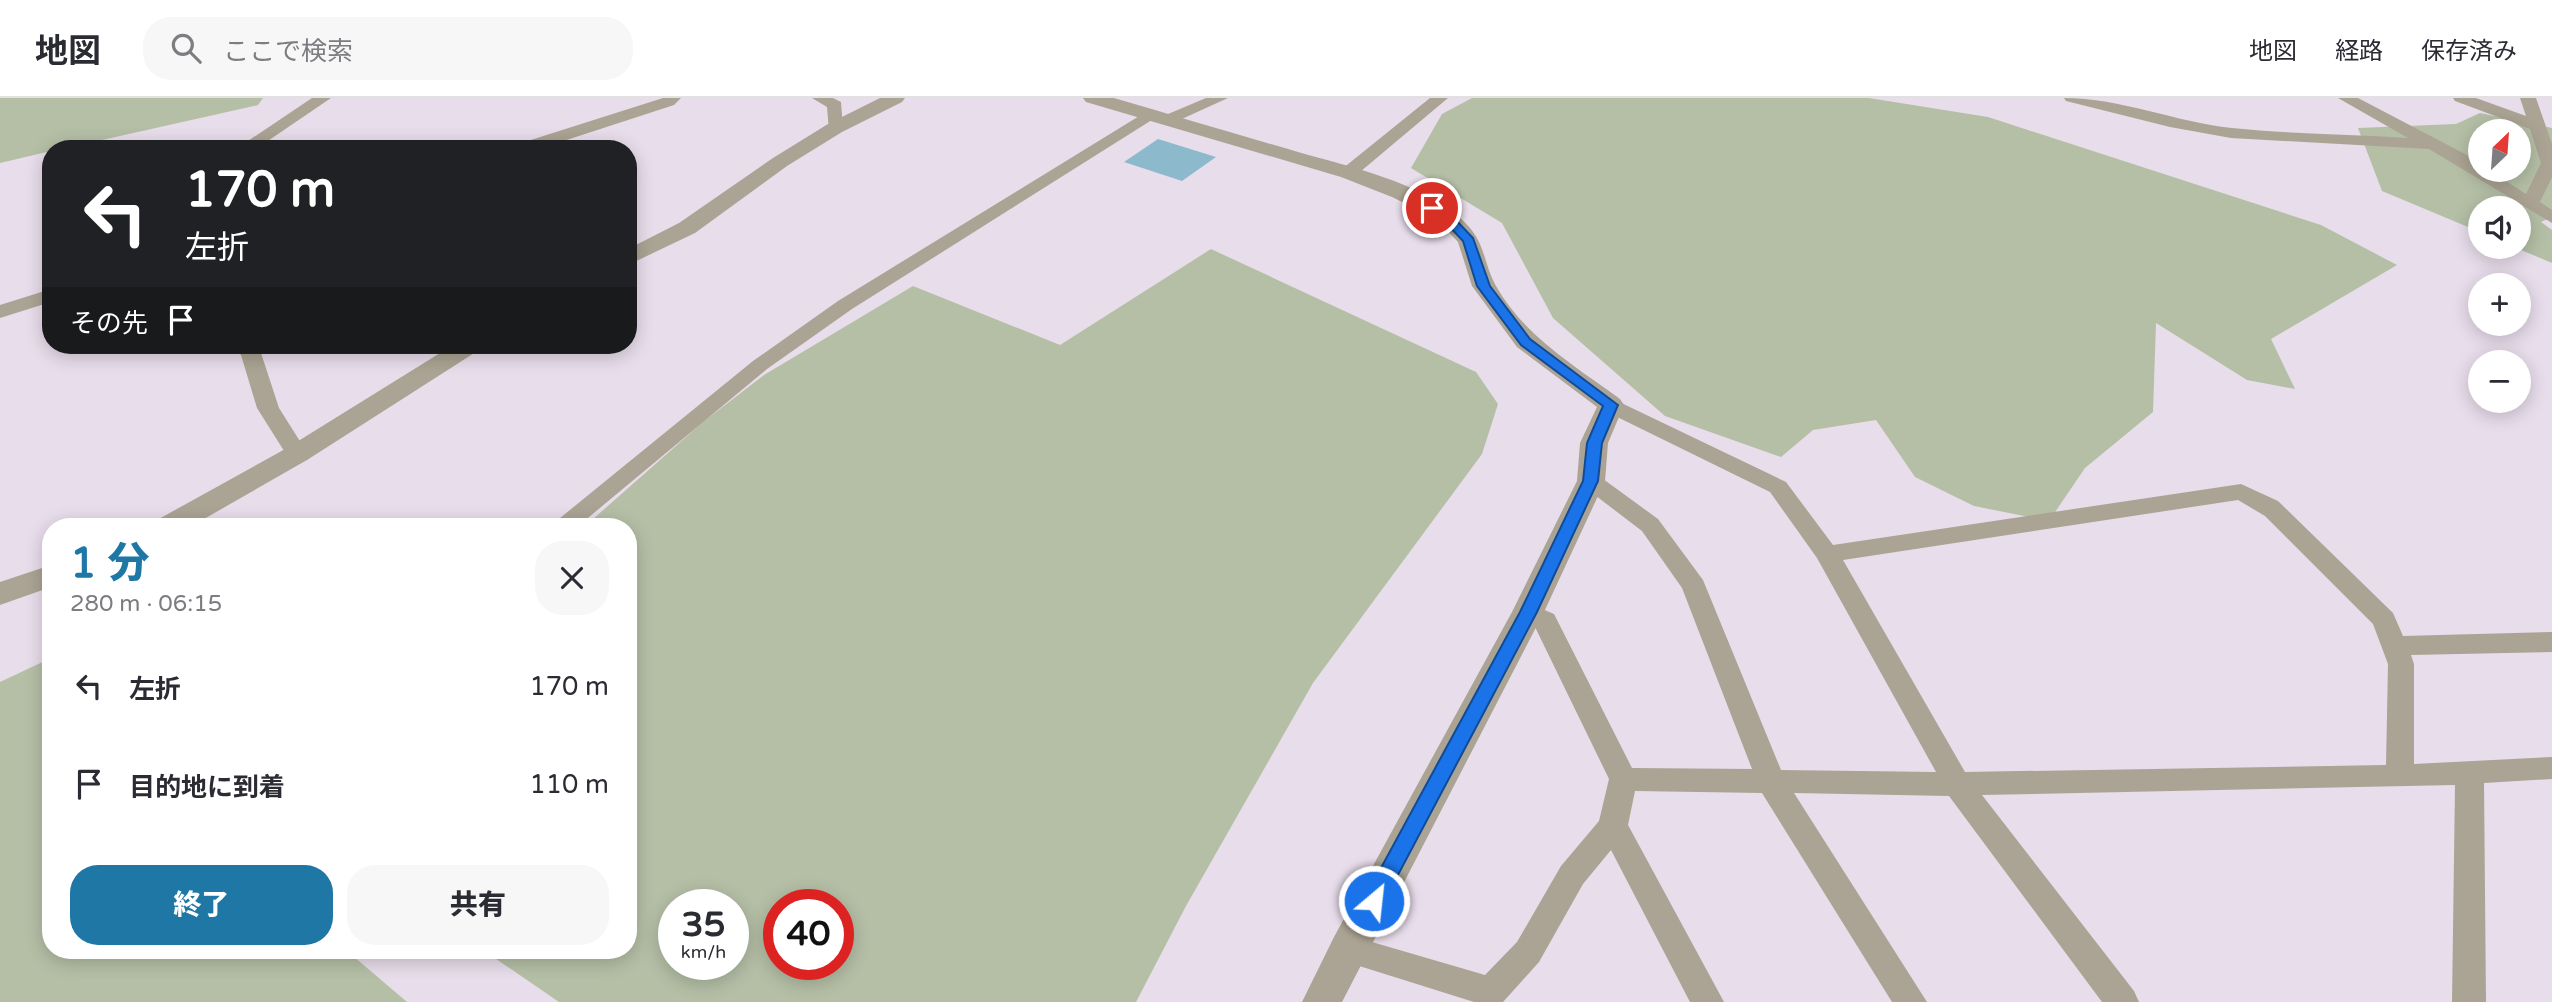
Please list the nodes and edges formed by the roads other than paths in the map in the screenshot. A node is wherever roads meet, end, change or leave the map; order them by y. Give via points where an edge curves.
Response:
1 (323, 98) edge
2 (673, 98) edge
3 (820, 98) edge
4 (895, 98) edge
5 (1093, 98) edge
6 (1220, 98) edge
7 (1440, 98) edge
8 (2072, 98) edge
9 (2346, 98) edge
10 (2460, 98) edge
11 (2528, 98) edge
12 (1158, 117) junction
13 (2538, 126) junction
14 (835, 128) junction
15 (258, 140) edge
16 (549, 140) edge
17 (2433, 144) junction
18 (1348, 173) junction
19 (2517, 196) edge
20 (2531, 202) edge
21 (2531, 205) edge
22 (2552, 218) edge
23 (637, 253) edge
24 (42, 298) edge
25 (0, 312) edge
26 (252, 354) edge
27 (456, 354) edge
28 (1611, 405) junction
29 (297, 454) junction
30 (1591, 481) junction
31 (183, 518) edge
32 (572, 518) edge
33 (1827, 554) junction
34 (42, 578) edge
35 (0, 594) edge
36 (1528, 612) junction
37 (2552, 642) edge
38 (2394, 646) junction
39 (2552, 768) edge
40 (2470, 771) junction
41 (2400, 776) junction
42 (1623, 779) junction
43 (1771, 782) junction
44 (1957, 784) junction
45 (1613, 826) junction
46 (1348, 949) junction
47 (1322, 1002) edge
48 (1707, 1002) edge
49 (1910, 1002) edge
50 (2122, 1002) edge
51 (2469, 1002) edge

1 - 15 street
2 - 16 street
3 - 14 street via 835,105
4 - 14 street
5 - 12 street
6 - 12 street
7 - 18 street
8 - 17 street via 2231,133
9 - 17 street
10 - 13 street
11 - 13 street
12 - 18 street
12 - 32 street via 959,232 802,335
13 - 20 street via 2550,163
14 - 23 street via 687,228
17 - 19 street
18 - 28 street via 1400,192 1451,221 1469,240 1484,286 1526,342
21 - 22 street
24 - 25 street
26 - 29 street via 268,408
27 - 29 street
28 - 30 street via 1594,443
28 - 33 street via 1778,487
29 - 31 street
30 - 36 street
30 - 43 street via 1650,525 1694,586
33 - 38 street via 2241,492 2270,507 2384,620
33 - 44 street
34 - 35 street
36 - 42 street via 1545,621
36 - 46 street
37 - 38 street
38 - 41 street via 2401,664
39 - 40 street
40 - 41 street
40 - 51 street
41 - 44 street
42 - 43 street
42 - 45 street
43 - 44 street
43 - 49 street
44 - 50 street
45 - 46 street via 1572,875 1528,952 1491,992
45 - 48 street
46 - 47 street

